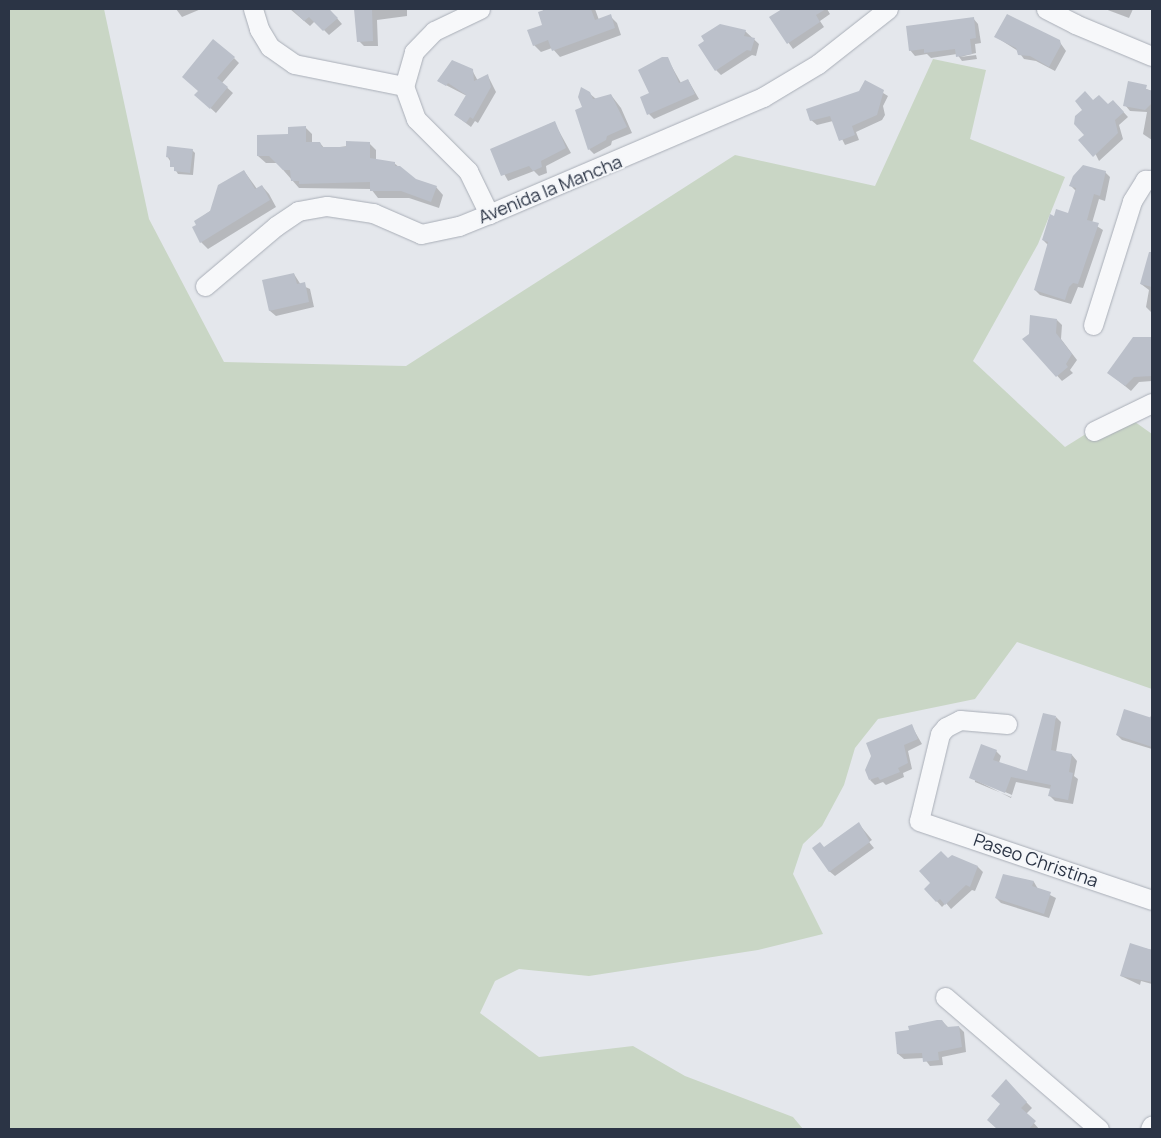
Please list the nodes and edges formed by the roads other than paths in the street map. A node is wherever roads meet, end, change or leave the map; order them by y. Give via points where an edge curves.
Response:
1 (253, 9) edge
2 (480, 9) edge
3 (888, 9) edge
4 (1046, 9) edge
5 (1152, 56) edge
6 (404, 86) junction
7 (1149, 180) edge
8 (489, 214) junction
9 (205, 286) dead end
10 (1093, 325) dead end
11 (1152, 403) edge
12 (1094, 431) dead end
13 (1007, 724) dead end
14 (1152, 900) edge
15 (945, 997) dead end
16 (1152, 1126) edge
17 (1099, 1129) edge
18 (1150, 1129) edge

1 - 6 street via 270,48 294,64
2 - 6 street via 434,31 414,52
3 - 8 street, Avenida la Mancha via 818,64 763,97
4 - 5 street
6 - 8 street via 416,119 468,171
7 - 10 street via 1132,202
8 - 9 street, Avenida la Mancha via 459,226 421,234 373,213 327,206 298,212 276,226
11 - 12 street
13 - 14 street, Paseo Christina via 960,720 946,727 940,734 919,821
15 - 17 street
16 - 18 street

